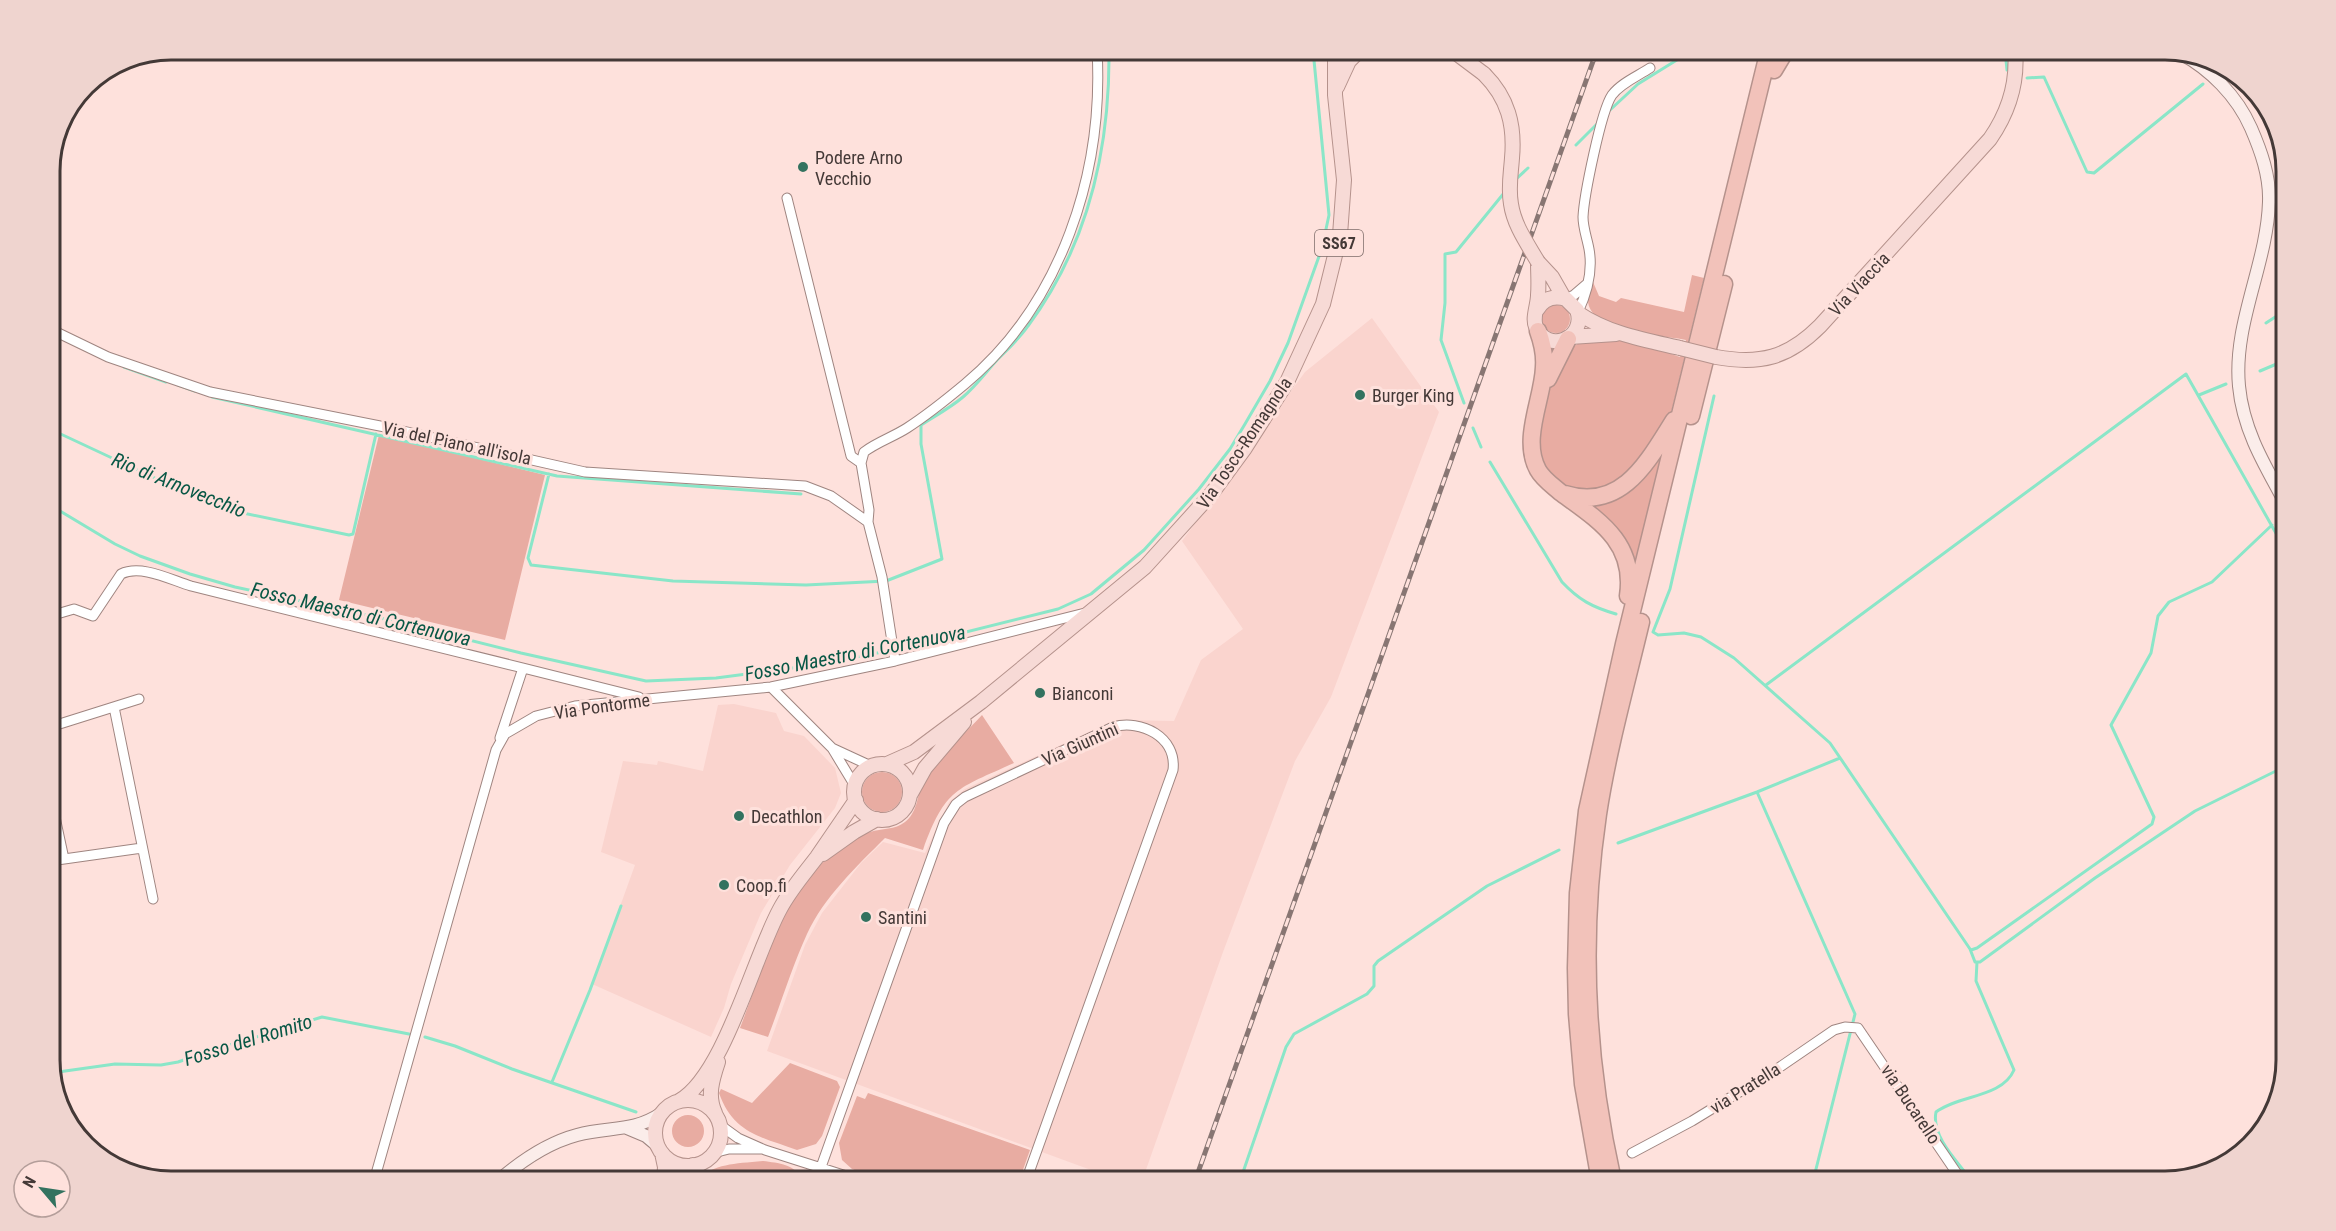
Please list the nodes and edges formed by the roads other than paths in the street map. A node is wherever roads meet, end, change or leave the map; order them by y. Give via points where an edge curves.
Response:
1 (1097, 60) edge
2 (1335, 60) edge
3 (1352, 60) edge
4 (1465, 60) edge
5 (1766, 60) edge
6 (1776, 60) edge
7 (1780, 60) edge
8 (2015, 60) edge
9 (2022, 60) edge
10 (2201, 66) edge
11 (1650, 68) dead end
12 (1774, 70) junction
13 (2015, 73) junction
14 (1335, 95) junction
15 (787, 198) dead end
16 (1538, 262) junction
17 (1588, 283) junction
18 (1565, 298) junction
19 (1537, 310) junction
20 (1578, 312) junction
21 (1538, 331) junction
22 (60, 334) edge
23 (1624, 335) junction
24 (1569, 338) junction
25 (1539, 402) junction
26 (1682, 409) junction
27 (861, 463) junction
28 (2276, 486) edge
29 (1561, 492) junction
30 (868, 522) junction
31 (1090, 612) junction
32 (60, 613) edge
33 (1624, 644) junction
34 (894, 654) junction
35 (522, 668) junction
36 (771, 687) junction
37 (138, 699) dead end
38 (647, 699) junction
39 (981, 702) junction
40 (114, 707) junction
41 (60, 724) edge
42 (832, 748) junction
43 (496, 750) junction
44 (887, 764) junction
45 (871, 766) junction
46 (855, 793) junction
47 (910, 795) junction
48 (877, 819) junction
49 (60, 840) edge
50 (142, 848) junction
51 (816, 858) junction
52 (64, 859) junction
53 (60, 860) edge
54 (153, 899) dead end
55 (1858, 1028) joint
56 (723, 1043) junction
57 (679, 1101) junction
58 (662, 1113) junction
59 (718, 1120) junction
60 (627, 1128) junction
61 (660, 1150) junction
62 (765, 1150) junction
63 (713, 1153) junction
64 (1632, 1153) dead end
65 (693, 1165) junction
66 (821, 1167) junction
67 (377, 1171) edge
68 (511, 1171) edge
69 (664, 1171) edge
70 (687, 1171) edge
71 (832, 1171) edge
72 (1030, 1171) edge
73 (1598, 1171) edge
74 (1611, 1171) edge
75 (1955, 1171) edge

1 - 27 street via 1097,120 1090,157 1072,230 1051,275 1015,330 967,382 906,429 870,448
2 - 14 main road, Via Tosco-Romagnola / SS67
3 - 14 main road, Via Tosco-Romagnola / SS67 via 1342,73
4 - 16 main road, bridge via 1498,90 1511,118 1511,202 1517,226
5 - 26 highway
6 - 12 highway
7 - 12 highway
8 - 13 main road
9 - 13 main road
10 - 28 street via 2247,119 2266,168 2270,202 2241,337 2238,384 2255,449
11 - 17 street via 1620,87 1605,110 1584,206 1590,260
12 - 74 highway via 1619,713 1599,812 1588,926 1589,1030 1598,1110
13 - 23 main road, Via Viaccia, bridge via 2002,119 1983,147 1807,339 1787,352 1743,361
14 - 31 main road, Via Tosco-Romagnola / SS67 via 1344,180 1340,235 1320,311 1287,382 1245,448 1195,514 1145,567
15 - 27 street via 851,456
16 - 18 main road
16 - 19 main road
17 - 18 street
17 - 20 street
18 - 19 main road via 1547,300
18 - 20 main road
19 - 21 main road
20 - 23 main road
20 - 24 main road via 1578,326
21 - 24 main road via 1551,340
21 - 25 highway via 1544,364
22 - 30 street, Via del Piano all'isola via 108,357 210,392 585,472 805,486 831,496
23 - 24 main road
24 - 25 highway
25 - 29 highway via 1533,459 1543,478
26 - 29 highway via 1651,456 1619,488 1588,498
26 - 33 highway
27 - 30 street
29 - 33 highway via 1609,530 1624,554 1629,581
30 - 34 street via 882,577
31 - 34 street, Via Pontorme
31 - 39 main road, Via Tosco-Romagnola
32 - 35 street via 74,609 93,616 121,574 141,571
33 - 73 highway via 1587,811 1577,928 1580,1051
34 - 36 street, Via Pontorme
35 - 38 street
35 - 43 street
36 - 38 street, Via Pontorme
36 - 42 street
37 - 40 street
38 - 43 street, Via Pontorme via 575,706 536,716 505,734
39 - 44 main road via 914,752
39 - 47 main road via 925,768
40 - 41 street
40 - 50 street
42 - 45 street
42 - 46 street
43 - 67 street, Via Pontorme
44 - 45 main road
44 - 47 main road via 906,777
45 - 46 main road via 859,776
46 - 48 main road via 861,811
46 - 51 main road
47 - 48 main road via 895,817
48 - 51 main road
49 - 52 street
50 - 52 street
50 - 54 street
51 - 56 main road via 779,910
52 - 53 street
55 - 64 street, via Pratella via 1834,1030 1777,1069
55 - 75 street, via Bucarello
56 - 57 main road via 700,1080
56 - 59 main road via 710,1092
57 - 58 main road
57 - 59 main road via 700,1102
58 - 60 street
58 - 61 main road via 655,1129
59 - 62 street via 738,1138
59 - 63 main road via 718,1145
60 - 61 street via 646,1136
60 - 68 street via 564,1139
61 - 65 main road via 676,1163
61 - 69 main road
62 - 63 street via 729,1149
62 - 66 street
63 - 65 main road
65 - 70 main road
66 - 71 street
66 - 72 street, Via Giuntini via 952,809 965,797 1113,727 1137,726 1158,734 1168,744 1173,753 1173,770

